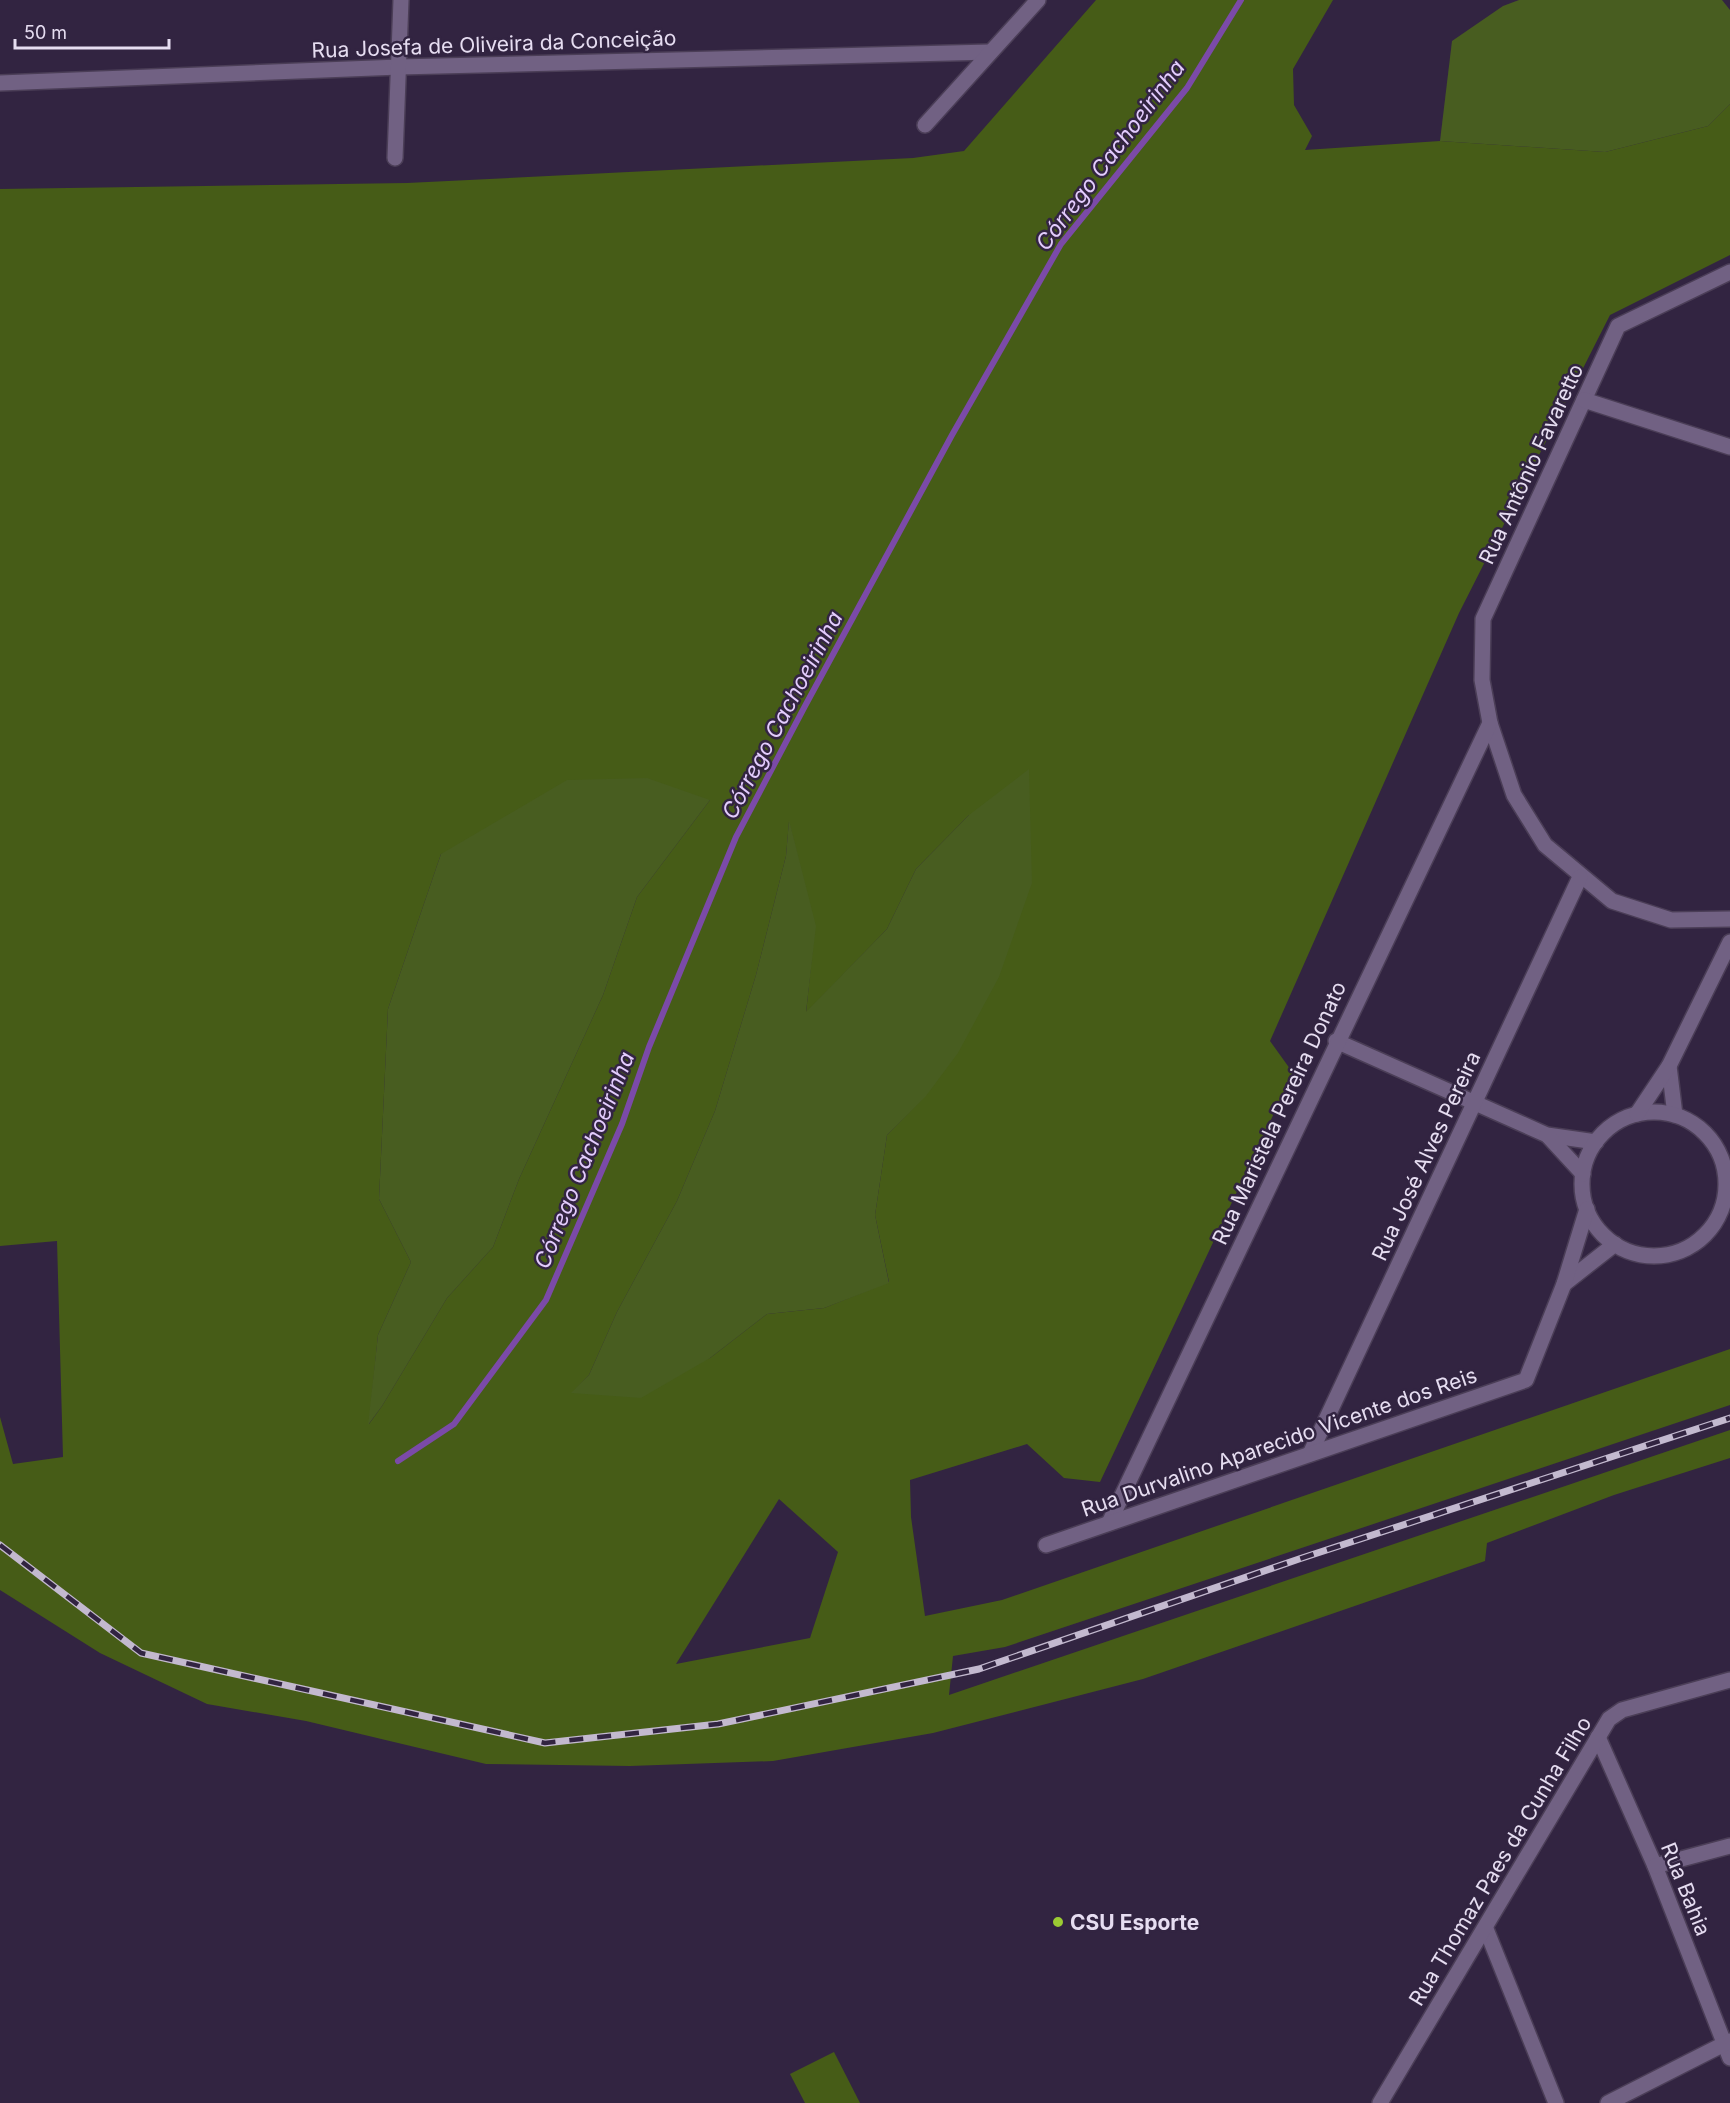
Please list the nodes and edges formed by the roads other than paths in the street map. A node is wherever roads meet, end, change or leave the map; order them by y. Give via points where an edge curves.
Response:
1 (401, 0) edge
2 (1038, 0) edge
3 (990, 52) junction
4 (399, 67) junction
5 (0, 83) edge
6 (925, 125) dead end
7 (395, 158) dead end
8 (1730, 272) edge
9 (1584, 400) junction
10 (1725, 442) edge
11 (1490, 723) junction
12 (1580, 877) junction
13 (1730, 919) edge
14 (1730, 942) edge
15 (1336, 1041) junction
16 (1669, 1066) junction
17 (1475, 1101) junction
18 (1637, 1114) junction
19 (1675, 1115) junction
20 (1546, 1135) junction
21 (1596, 1142) junction
22 (1723, 1146) edge
23 (1583, 1174) junction
24 (1728, 1177) edge
25 (1587, 1209) junction
26 (1615, 1244) junction
27 (1564, 1284) junction
28 (1310, 1454) junction
29 (1109, 1523) junction
30 (1046, 1545) dead end
31 (1730, 1680) edge
32 (1598, 1737) junction
33 (1730, 1846) edge
34 (1655, 1866) junction
35 (1486, 1929) junction
36 (1728, 2047) edge
37 (1380, 2103) edge
38 (1556, 2103) edge
39 (1608, 2103) edge

1 - 4 street
2 - 3 street
3 - 4 street, Rua Josefa de Oliveira da Conceição
3 - 6 street
4 - 5 street, Rua Josefa de Oliveira da Conceição
4 - 7 street
8 - 9 street, Rua Antônio Favaretto via 1618,326
9 - 10 street
9 - 11 street, Rua Antônio Favaretto via 1483,620 1482,680
11 - 12 street via 1514,795 1545,845
11 - 15 street, Rua Maristela Pereira Donato
12 - 13 street via 1612,901 1671,920
12 - 17 street, Rua José Alves Pereira
14 - 16 street
15 - 17 street
15 - 29 street, Rua Maristela Pereira Donato
16 - 18 street
16 - 19 street
17 - 20 street
17 - 28 street, Rua José Alves Pereira
18 - 19 street
18 - 21 street via 1614,1124
19 - 22 street
20 - 21 street
20 - 23 street
21 - 23 street
22 - 24 street
23 - 25 street
24 - 26 street via 1718,1217 1691,1245 1653,1255
25 - 26 street via 1599,1229
25 - 27 street
26 - 27 street
27 - 28 street, Rua Durvalino Aparecido Vicente dos Reis via 1526,1380
28 - 29 street, Rua Durvalino Aparecido Vicente dos Reis
29 - 30 street, Rua Durvalino Aparecido Vicente dos Reis
31 - 32 street, Rua Thomaz Paes da Cunha Filho via 1618,1712
32 - 34 street, Rua Bahia
32 - 35 street, Rua Thomaz Paes da Cunha Filho
33 - 34 street
34 - 36 street, Rua Bahia
35 - 37 street, Rua Thomaz Paes da Cunha Filho
35 - 38 street
36 - 39 street

